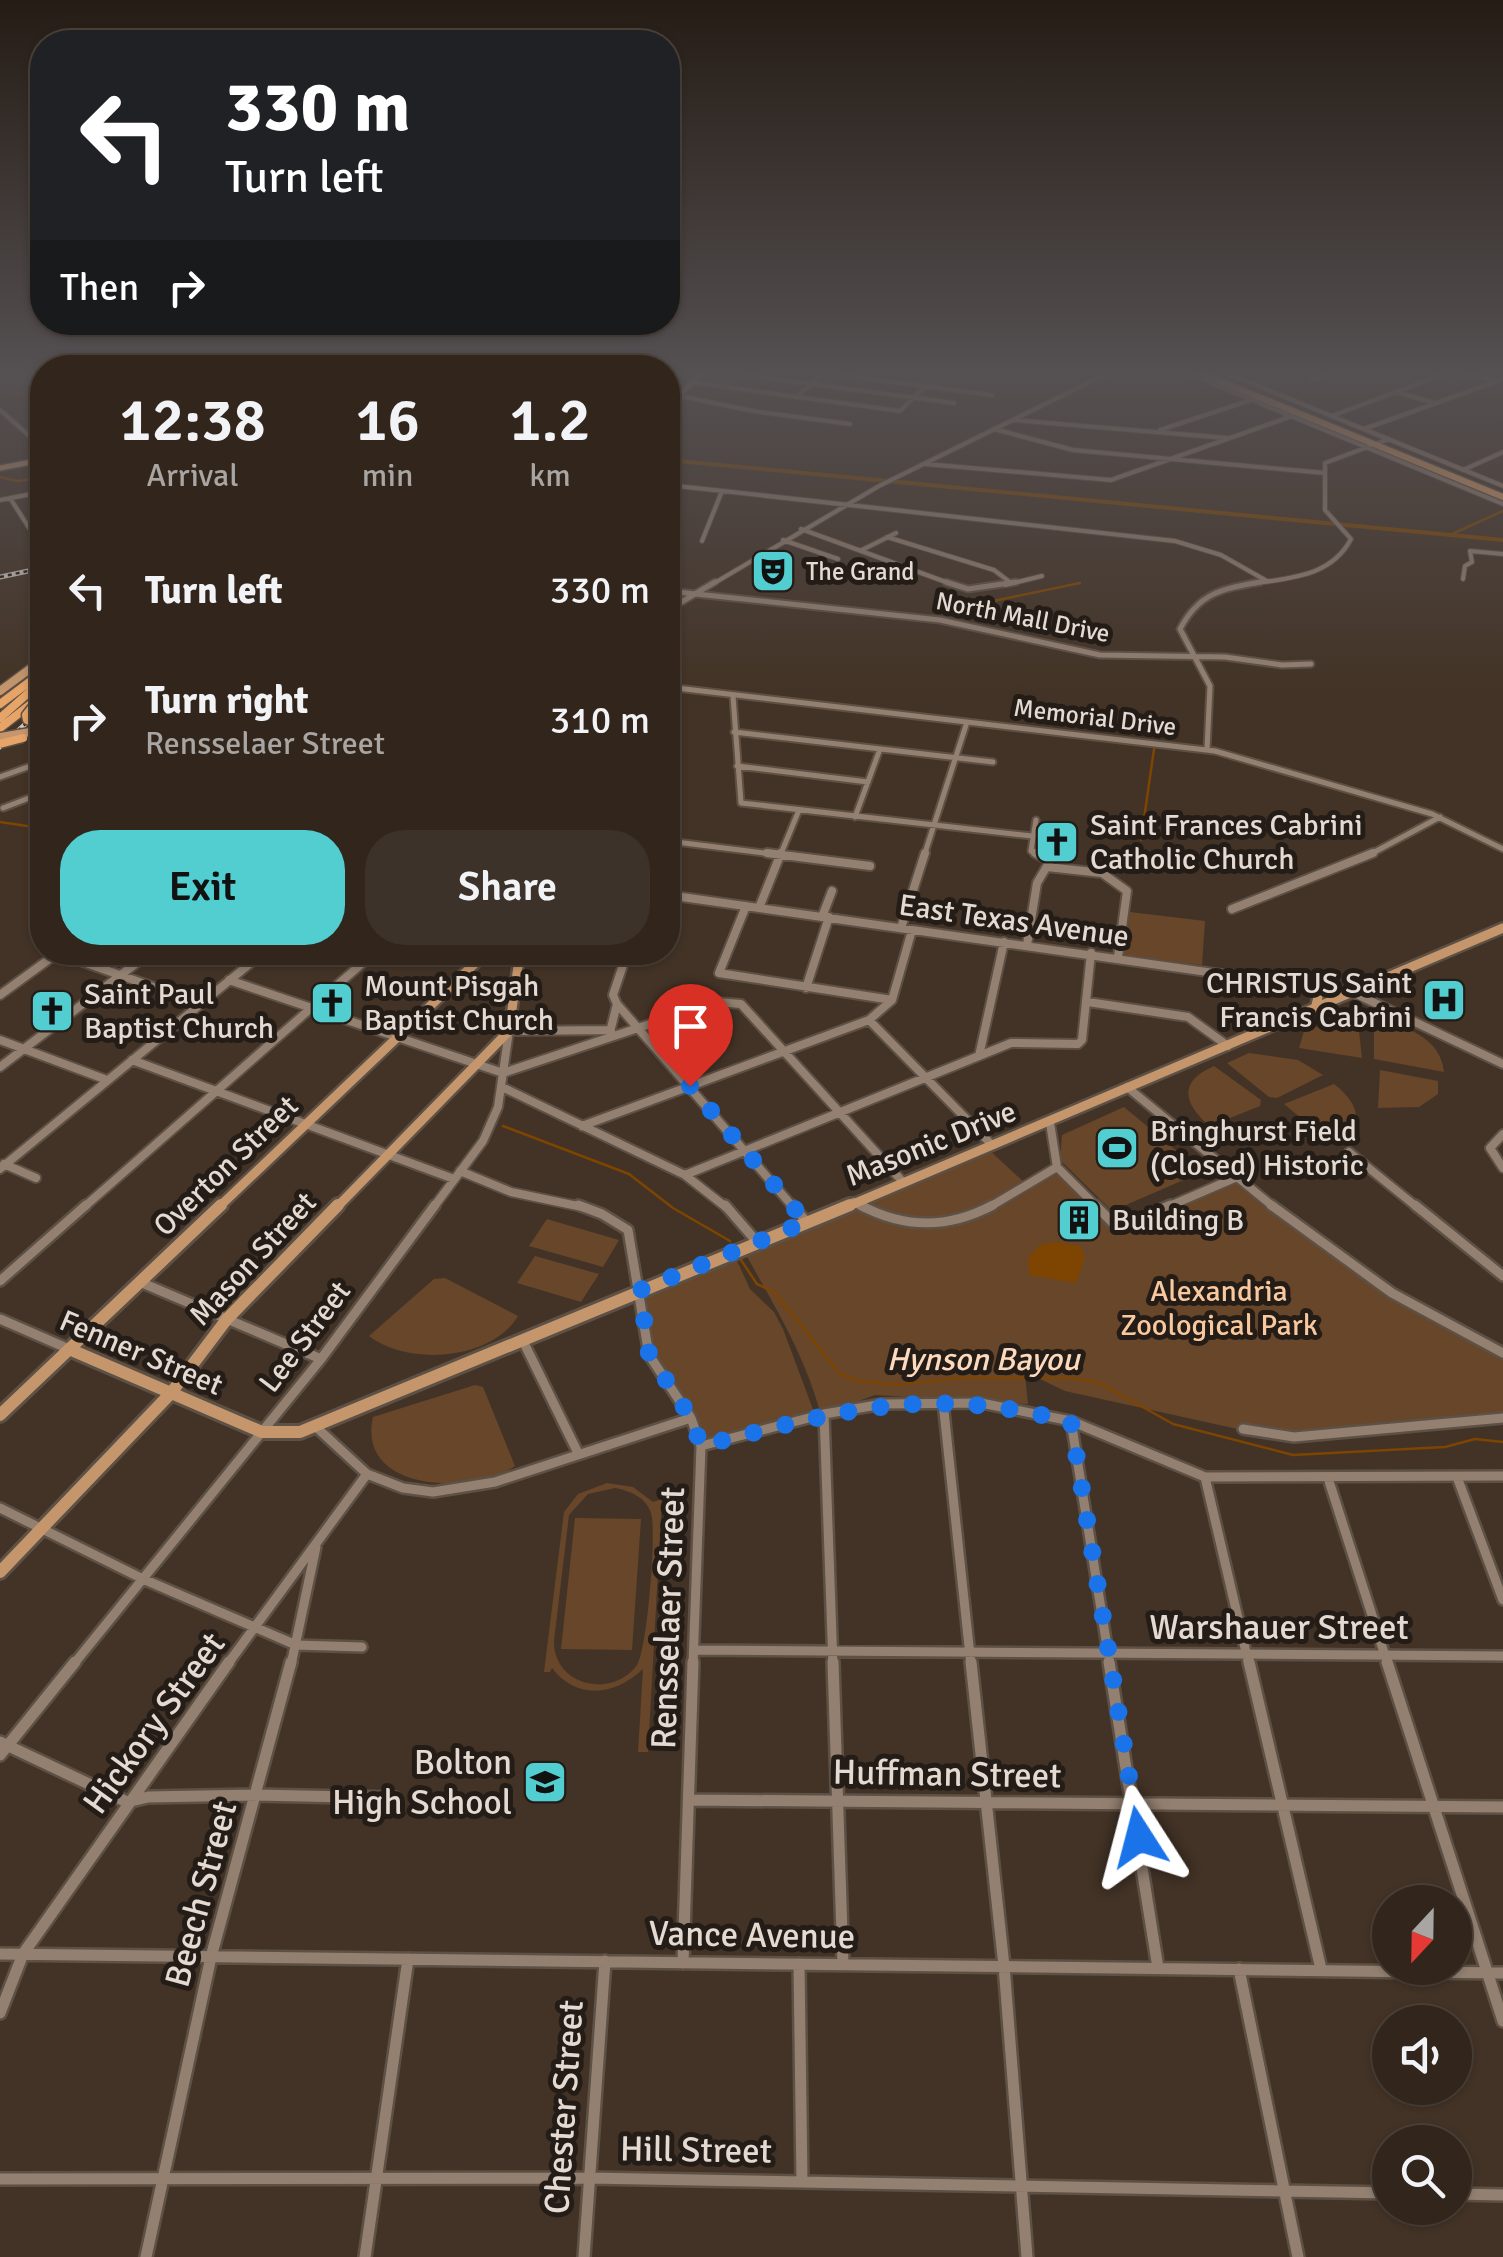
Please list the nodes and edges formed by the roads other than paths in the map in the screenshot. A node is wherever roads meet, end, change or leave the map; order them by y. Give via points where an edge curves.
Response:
1 (891, 480) edge
2 (1324, 480) edge
3 (1465, 480) edge
4 (1481, 480) edge
5 (680, 486) edge
6 (722, 491) junction
7 (30, 494) edge
8 (1503, 495) edge
9 (10, 498) junction
10 (0, 500) edge
11 (843, 506) junction
12 (30, 524) edge
13 (27, 525) junction
14 (801, 529) junction
15 (30, 530) edge
16 (896, 533) dead end
17 (887, 537) junction
18 (702, 540) dead end
19 (783, 540) junction
20 (862, 550) junction
21 (1503, 554) edge
22 (838, 559) dead end
23 (1042, 576) dead end
24 (1463, 579) dead end
25 (714, 582) junction
26 (1268, 582) junction
27 (1011, 584) junction
28 (680, 592) edge
29 (696, 594) junction
30 (680, 595) edge
31 (726, 596) junction
32 (680, 603) joint
33 (1197, 658) junction
34 (1310, 664) dead end
35 (30, 669) edge
36 (30, 685) edge
37 (30, 688) edge
38 (680, 689) edge
39 (0, 691) edge
40 (733, 696) junction
41 (30, 705) edge
42 (0, 707) edge
43 (0, 718) edge
44 (968, 722) junction
45 (0, 728) edge
46 (734, 732) junction
47 (30, 733) edge
48 (30, 735) edge
49 (24, 738) joint
50 (0, 741) edge
51 (880, 748) junction
52 (1207, 750) junction
53 (956, 758) junction
54 (993, 762) dead end
55 (736, 766) junction
56 (30, 767) edge
57 (0, 778) edge
58 (868, 782) junction
59 (30, 798) edge
60 (3, 808) dead end
61 (799, 810) junction
62 (855, 816) junction
63 (1440, 817) junction
64 (1036, 820) dead end
65 (935, 825) junction
66 (1032, 836) junction
67 (680, 842) edge
68 (1503, 849) edge
69 (780, 856) junction
70 (870, 866) dead end
71 (1047, 867) junction
72 (832, 891) dead end
73 (680, 897) edge
74 (746, 906) junction
75 (759, 908) junction
76 (1232, 909) dead end
77 (825, 917) junction
78 (901, 928) junction
79 (1503, 928) edge
80 (912, 930) junction
81 (1004, 942) junction
82 (1027, 945) junction
83 (1091, 954) junction
84 (1118, 957) junction
85 (42, 965) edge
86 (91, 965) edge
87 (134, 965) edge
88 (248, 965) edge
89 (359, 965) edge
90 (473, 965) edge
91 (518, 965) edge
92 (623, 965) edge
93 (120, 976) junction
94 (229, 980) junction
95 (1306, 984) junction
96 (806, 988) junction
97 (1354, 993) junction
98 (0, 995) edge
99 (892, 1000) junction
100 (1088, 1002) junction
101 (201, 1004) junction
102 (616, 1004) junction
103 (311, 1008) junction
104 (1316, 1009) junction
105 (870, 1020) junction
106 (611, 1030) junction
107 (640, 1030) junction
108 (509, 1031) junction
109 (397, 1037) junction
110 (0, 1040) edge
111 (608, 1040) junction
112 (1228, 1046) junction
113 (24, 1049) junction
114 (784, 1050) junction
115 (979, 1056) junction
116 (132, 1060) junction
117 (478, 1064) junction
118 (1503, 1064) edge
119 (0, 1067) edge
120 (503, 1074) junction
121 (927, 1076) junction
122 (107, 1080) junction
123 (690, 1086) junction
124 (502, 1087) junction
125 (1127, 1088) junction
126 (216, 1091) junction
127 (838, 1111) junction
128 (1050, 1123) junction
129 (307, 1124) junction
130 (582, 1126) junction
131 (1503, 1134) edge
132 (991, 1144) junction
133 (742, 1148) junction
134 (1349, 1152) dead end
135 (388, 1154) junction
136 (2, 1166) edge
137 (1057, 1167) junction
138 (1503, 1168) edge
139 (685, 1175) junction
140 (457, 1176) junction
141 (36, 1178) dead end
142 (1238, 1178) junction
143 (902, 1181) junction
144 (854, 1202) junction
145 (806, 1222) junction
146 (757, 1242) junction
147 (1502, 1275) edge
148 (0, 1281) edge
149 (140, 1282) junction
150 (640, 1290) junction
151 (226, 1318) junction
152 (0, 1319) edge
153 (522, 1340) junction
154 (69, 1349) junction
155 (1503, 1353) edge
156 (321, 1358) junction
157 (170, 1394) junction
158 (943, 1402) junction
159 (824, 1414) junction
160 (0, 1415) edge
161 (691, 1418) junction
162 (1503, 1418) edge
163 (1071, 1422) junction
164 (315, 1426) junction
165 (1242, 1429) dead end
166 (262, 1432) junction
167 (701, 1446) junction
168 (578, 1454) junction
169 (368, 1474) junction
170 (1503, 1476) edge
171 (1205, 1477) junction
172 (1457, 1477) junction
173 (1328, 1478) junction
174 (0, 1508) edge
175 (42, 1530) junction
176 (316, 1546) junction
177 (0, 1572) edge
178 (144, 1579) junction
179 (1503, 1600) edge
180 (257, 1630) junction
181 (296, 1646) junction
182 (362, 1647) dead end
183 (695, 1650) junction
184 (834, 1651) junction
185 (970, 1652) junction
186 (1106, 1654) junction
187 (1247, 1654) junction
188 (1387, 1655) junction
189 (1503, 1656) edge
190 (2, 1748) edge
191 (256, 1795) junction
192 (395, 1798) dead end
193 (690, 1800) junction
194 (838, 1801) junction
195 (127, 1802) junction
196 (988, 1802) junction
197 (1134, 1804) junction
198 (1282, 1805) junction
199 (1436, 1807) junction
200 (1503, 1808) edge
201 (0, 1954) edge
202 (23, 1954) junction
203 (211, 1956) junction
204 (408, 1959) junction
205 (605, 1961) junction
206 (682, 1963) junction
207 (799, 1964) junction
208 (843, 1964) junction
209 (1004, 1966) junction
210 (1158, 1968) junction
211 (1321, 1969) junction
212 (1239, 1970) junction
213 (1488, 1972) junction
214 (1503, 1972) edge
215 (0, 2012) edge
216 (1503, 2021) edge
217 (374, 2177) junction
218 (162, 2178) junction
219 (589, 2178) junction
220 (0, 2179) edge
221 (802, 2182) junction
222 (1020, 2185) junction
223 (1286, 2192) junction
224 (1372, 2193) edge
225 (1472, 2194) edge
226 (1503, 2195) edge
227 (146, 2257) edge
228 (364, 2257) edge
229 (584, 2257) edge
230 (1027, 2257) edge
231 (1298, 2257) edge

1 - 11 street
2 - 26 street via 1324,508 1351,544 1341,558 1309,573
3 - 8 highway
4 - 8 street
5 - 6 street
6 - 11 street
6 - 18 street
7 - 9 street
9 - 10 street
9 - 13 street
11 - 14 street
11 - 26 street via 1176,541 1221,555
12 - 13 street
13 - 15 street
14 - 19 street
14 - 20 street
16 - 17 street
17 - 20 street
17 - 27 street via 994,570
19 - 22 street
19 - 25 street
20 - 27 street via 962,588
21 - 24 street via 1470,550
23 - 27 street
25 - 29 street
25 - 31 street via 713,590
26 - 33 street via 1211,594 1188,608 1180,629
28 - 29 street, North Mall Drive
29 - 31 street, North Mall Drive
29 - 32 street
30 - 32 street
31 - 33 street, North Mall Drive via 940,620 1100,655
33 - 34 street, North Mall Drive
33 - 52 street via 1211,693
35 - 39 main road
36 - 42 highway
37 - 43 highway
38 - 40 street, Memorial Drive
40 - 44 street, Memorial Drive
40 - 46 street
41 - 45 highway, bridge
44 - 52 street, Memorial Drive
44 - 53 street
46 - 51 street
46 - 55 street
47 - 50 main road, bridge
48 - 49 main road, bridge
49 - 50 highway, bridge
51 - 53 street
51 - 58 street
52 - 63 street, Memorial Drive
53 - 54 street
53 - 65 street
55 - 58 street
55 - 61 street via 741,804
56 - 57 street
58 - 62 street
59 - 60 street
61 - 62 street
61 - 69 street
62 - 65 street
63 - 68 street, Memorial Drive
63 - 76 street via 1403,830 1377,851 1328,866 1321,876
64 - 66 street
65 - 66 street
65 - 78 street
66 - 71 street via 1031,851 1048,858
67 - 69 street
69 - 70 street
69 - 75 street
71 - 82 street
71 - 84 street via 1115,876 1127,891
72 - 77 street
73 - 74 street, East Texas Avenue
74 - 75 street, East Texas Avenue
74 - 96 street via 719,973
75 - 77 street, East Texas Avenue
77 - 78 street, East Texas Avenue
77 - 96 street
78 - 80 street, East Texas Avenue
79 - 97 main road, Masonic Drive
80 - 81 street, East Texas Avenue
80 - 99 street
81 - 82 street, East Texas Avenue
81 - 115 street
82 - 83 street, East Texas Avenue
83 - 84 street, East Texas Avenue
83 - 100 street
84 - 95 street, East Texas Avenue
85 - 98 street
86 - 93 street
87 - 93 street
88 - 94 street
89 - 103 street
90 - 109 main road, Overton Street
91 - 108 main road, Lee Street
92 - 102 street
93 - 101 street
93 - 113 street
94 - 101 street
94 - 103 street
95 - 97 street, East Texas Avenue
95 - 104 main road via 1318,997
96 - 99 street
97 - 104 main road, Masonic Drive
97 - 118 street, East Texas Avenue
99 - 105 street
100 - 112 street via 1188,1016
100 - 115 street via 1078,1044 1023,1041
101 - 116 street
102 - 106 street
102 - 107 street
103 - 109 street
103 - 126 street
104 - 112 main road, Masonic Drive
105 - 114 street
105 - 121 street
106 - 108 street
106 - 111 street
107 - 111 street
107 - 114 street via 716,1002 742,1004
107 - 123 street
108 - 117 main road, Mason Street
108 - 120 street, Lee Street
109 - 117 street
109 - 129 main road, Overton Street
110 - 113 street
111 - 120 street
112 - 125 main road, Masonic Drive
113 - 119 street
113 - 122 street
114 - 123 street
114 - 127 street
115 - 121 street
116 - 122 street
116 - 126 street
117 - 120 street
117 - 135 main road, Mason Street
120 - 124 street, Lee Street
121 - 127 street
121 - 132 street
122 - 136 street
123 - 130 street
123 - 133 street
124 - 130 street
124 - 140 street, Lee Street via 491,1127
125 - 128 main road, Masonic Drive
125 - 142 street
126 - 129 street
126 - 148 street
127 - 133 street
127 - 143 street
128 - 132 main road, Masonic Drive
128 - 137 street
129 - 135 street
129 - 149 main road, Overton Street
130 - 139 street
131 - 138 street via 1490,1148
132 - 143 main road, Masonic Drive
133 - 139 street
133 - 145 street
134 - 147 street
135 - 140 street
135 - 151 main road, Mason Street
136 - 141 street
137 - 142 street via 1120,1225
137 - 144 street via 1014,1195 947,1223 890,1220
139 - 146 street via 725,1205
140 - 150 street, Rensselaer Street via 571,1201 620,1223 632,1238
140 - 156 street, Lee Street
142 - 155 street via 1392,1293
143 - 144 main road, Masonic Drive
144 - 145 main road, Masonic Drive
145 - 146 main road, Masonic Drive
146 - 150 main road, Masonic Drive
149 - 151 street
149 - 154 main road, Overton Street
150 - 153 main road, Masonic Drive
150 - 161 street, Rensselaer Street via 649,1354
151 - 156 street
151 - 157 main road, Mason Street
152 - 154 street, Fenner Street
153 - 164 main road, Masonic Drive
153 - 168 street
154 - 157 main road, Fenner Street
154 - 160 main road, Overton Street
156 - 166 street, Lee Street
157 - 166 main road, Fenner Street
157 - 175 main road, Mason Street
158 - 159 street
158 - 163 street via 1015,1407
158 - 185 street
159 - 167 street
159 - 184 street
161 - 167 street, Rensselaer Street
161 - 168 street
162 - 165 street via 1294,1437
163 - 171 street
163 - 186 street
164 - 166 main road, Masonic Drive
164 - 169 street
166 - 178 street, Lee Street
167 - 183 street, Rensselaer Street
168 - 169 street via 462,1490 403,1488
169 - 176 street, Hickory Street
170 - 172 street
171 - 173 street
171 - 187 street
172 - 173 street
172 - 179 street
173 - 188 street
174 - 175 street
175 - 177 main road, Mason Street
175 - 178 street
176 - 180 street, Hickory Street
176 - 181 street, Beech Street
178 - 180 street
178 - 190 street, Lee Street
180 - 181 street
180 - 195 street, Hickory Street
181 - 182 street
181 - 191 street, Beech Street
183 - 184 street, Warshauer Street
183 - 193 street, Rensselaer Street
184 - 185 street, Warshauer Street
184 - 194 street
185 - 186 street, Warshauer Street
185 - 196 street
186 - 187 street, Warshauer Street
186 - 197 street
187 - 188 street, Warshauer Street
187 - 198 street
188 - 189 street, Warshauer Street
188 - 199 street
190 - 195 street
191 - 192 street
191 - 195 street
191 - 203 street, Beech Street
193 - 194 street, Huffman Street
193 - 206 street, Rensselaer Street
194 - 196 street, Huffman Street
194 - 208 street
195 - 202 street, Hickory Street
196 - 197 street, Huffman Street
196 - 209 street
197 - 198 street, Huffman Street
197 - 210 street
198 - 199 street, Huffman Street
198 - 211 street
199 - 200 street, Huffman Street
199 - 213 street
201 - 202 street, Vance Avenue
202 - 203 street, Vance Avenue
202 - 215 street, Hickory Street
203 - 204 street, Vance Avenue
203 - 218 street, Beech Street
204 - 205 street, Vance Avenue
204 - 217 street
205 - 206 street, Vance Avenue
205 - 219 street, Chester Street
206 - 207 street, Vance Avenue
207 - 208 street, Vance Avenue
207 - 221 street
208 - 209 street, Vance Avenue
209 - 210 street, Vance Avenue
209 - 222 street
210 - 212 street, Vance Avenue
211 - 212 street, Vance Avenue
211 - 213 street, Vance Avenue
212 - 223 street
213 - 214 street, Vance Avenue
213 - 216 street
217 - 218 street, Hill Street
217 - 219 street, Hill Street
217 - 228 street
218 - 220 street, Hill Street
218 - 227 street, Beech Street
219 - 221 street, Hill Street
219 - 229 street, Chester Street
221 - 222 street, Hill Street
222 - 223 street, Hill Street
222 - 230 street
223 - 224 street, Hill Street
223 - 231 street
225 - 226 street

